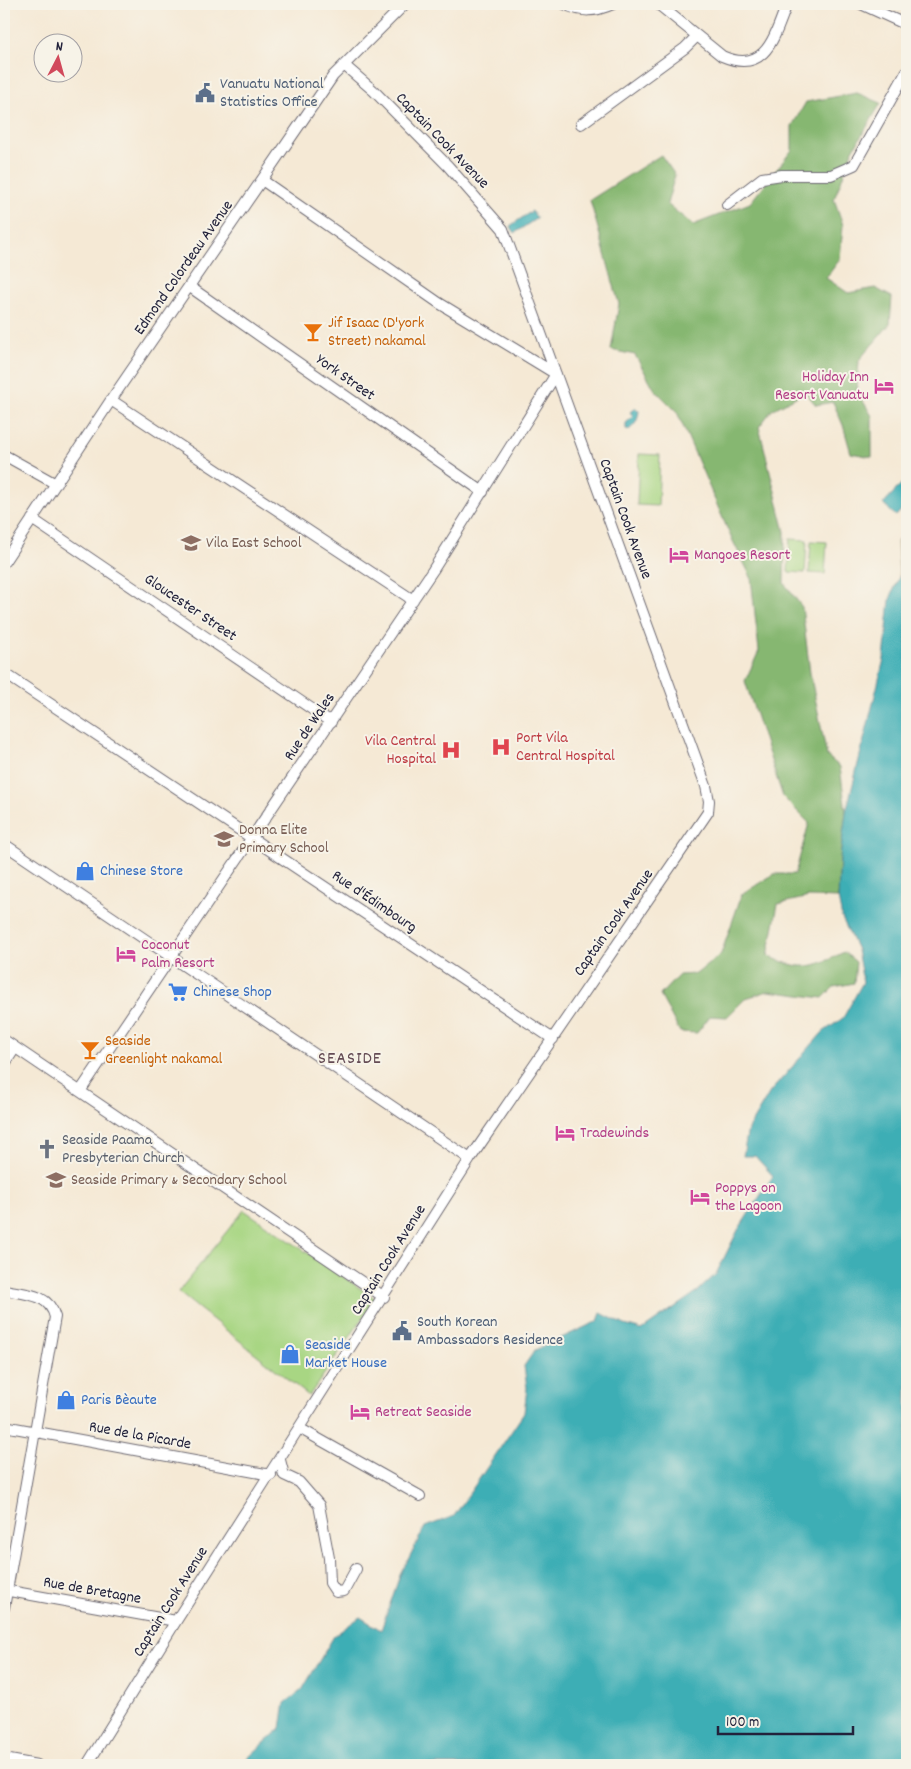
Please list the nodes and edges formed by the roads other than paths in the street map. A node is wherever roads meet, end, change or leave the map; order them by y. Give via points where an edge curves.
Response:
1 (406, 4) edge
2 (564, 4) edge
3 (612, 4) edge
4 (658, 4) edge
5 (787, 4) edge
6 (861, 4) edge
7 (907, 25) edge
8 (696, 37) junction
9 (344, 65) junction
10 (907, 71) edge
11 (581, 124) dead end
12 (262, 180) junction
13 (727, 205) dead end
14 (190, 288) junction
15 (556, 374) junction
16 (111, 400) junction
17 (4, 455) edge
18 (56, 484) junction
19 (482, 492) junction
20 (32, 519) junction
21 (4, 562) edge
22 (413, 600) junction
23 (4, 673) edge
24 (331, 722) junction
25 (252, 839) junction
26 (4, 844) edge
27 (170, 957) junction
28 (553, 1039) junction
29 (4, 1040) edge
30 (16, 1048) junction
31 (4, 1065) edge
32 (81, 1090) junction
33 (470, 1159) junction
34 (4, 1290) edge
35 (384, 1297) junction
36 (4, 1426) edge
37 (299, 1428) junction
38 (33, 1431) junction
39 (280, 1460) junction
40 (271, 1475) junction
41 (420, 1496) dead end
42 (356, 1569) dead end
43 (5, 1591) edge
44 (4, 1608) edge
45 (176, 1622) junction
46 (4, 1759) edge
47 (37, 1765) edge
48 (87, 1765) edge

1 - 9 street, Edmond Colordeau Avenue
2 - 3 street via 596,11
4 - 8 street
5 - 8 street via 767,49 759,58 747,62 734,61
6 - 7 street
8 - 11 street
9 - 12 street, Edmond Colordeau Avenue
9 - 15 street, Captain Cook Avenue via 448,166 503,229
10 - 13 street via 854,165 831,175 762,178
12 - 14 street, Edmond Colordeau Avenue
12 - 15 street via 439,303
14 - 16 street, Edmond Colordeau Avenue
14 - 19 street, York Street
15 - 19 street, Rue de Wales
15 - 28 street, Captain Cook Avenue via 709,801 704,820
16 - 18 street, Edmond Colordeau Avenue
16 - 22 street
17 - 18 street
18 - 20 street, Edmond Colordeau Avenue
19 - 22 street, Rue de Wales
20 - 21 street, Edmond Colordeau Avenue
20 - 24 street, Gloucester Street
22 - 24 street, Rue de Wales
23 - 25 street, Rue d'Édimbourg
24 - 25 street, Rue de Wales
25 - 27 street, Rue de Wales
25 - 28 street, Rue d'Édimbourg
26 - 27 street
27 - 32 street, Rue de Wales
27 - 33 street
28 - 33 street, Captain Cook Avenue
29 - 30 street
30 - 31 street
30 - 32 street
32 - 35 street
33 - 35 street, Captain Cook Avenue
34 - 38 street via 47,1301 55,1318
35 - 37 street, Captain Cook Avenue
36 - 38 street, Rue de la Picarde
37 - 39 street, Captain Cook Avenue
37 - 41 street
38 - 40 street, Rue de la Picarde
38 - 43 street via 33,1454
39 - 40 street, Captain Cook Avenue
39 - 42 street via 284,1475 299,1482 319,1504 330,1583 336,1592 344,1591
40 - 45 street, Captain Cook Avenue
43 - 44 street
43 - 45 street, Rue de Bretagne
45 - 48 street, Captain Cook Avenue
46 - 47 street

